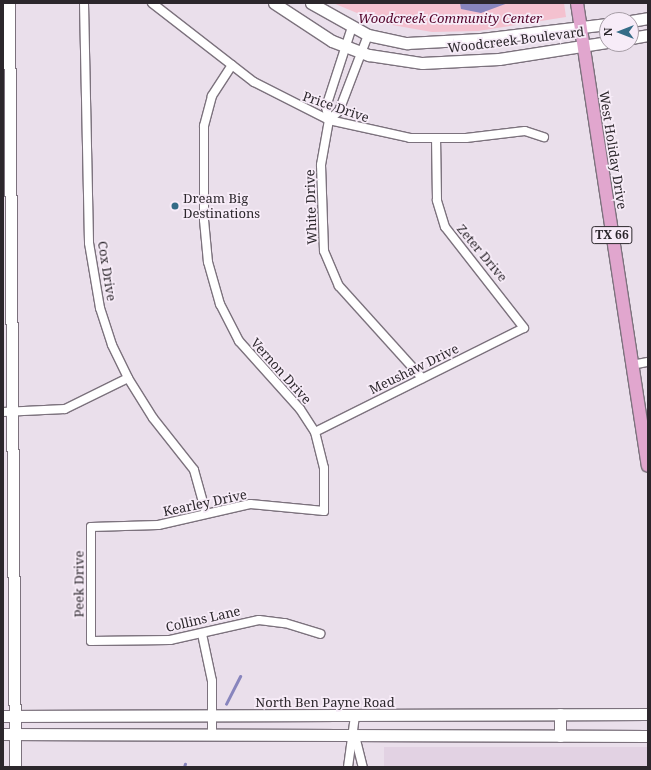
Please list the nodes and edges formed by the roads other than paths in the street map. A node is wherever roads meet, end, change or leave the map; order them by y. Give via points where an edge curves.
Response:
1 (9, 3) edge
2 (84, 3) edge
3 (152, 3) edge
4 (274, 3) edge
5 (311, 3) edge
6 (577, 3) edge
7 (599, 25) edge
8 (352, 27) junction
9 (581, 28) junction
10 (368, 34) junction
11 (599, 43) edge
12 (583, 46) junction
13 (346, 47) junction
14 (360, 52) junction
15 (232, 65) junction
16 (329, 120) junction
17 (544, 137) dead end
18 (436, 139) junction
19 (8, 234) edge
20 (524, 328) joint
21 (648, 362) edge
22 (632, 365) junction
23 (128, 378) junction
24 (422, 378) junction
25 (9, 412) edge
26 (315, 432) junction
27 (648, 466) edge
28 (324, 511) joint
29 (206, 513) junction
30 (91, 527) joint
31 (202, 634) junction
32 (320, 634) dead end
33 (91, 641) joint
34 (560, 714) junction
35 (648, 714) edge
36 (3, 716) edge
37 (15, 716) junction
38 (212, 716) junction
39 (355, 716) junction
40 (3, 734) edge
41 (15, 734) junction
42 (212, 735) junction
43 (355, 735) junction
44 (560, 736) junction
45 (648, 736) edge
46 (15, 767) edge
47 (348, 767) edge
48 (363, 767) edge

1 - 19 street
2 - 23 street, Cox Drive via 92,268 107,332
3 - 15 street, Price Drive
4 - 13 street, Woodcreek Boulevard
5 - 8 street, Woodcreek Boulevard
6 - 9 main road, West Holiday Drive / TX 66
7 - 9 street, Woodcreek Boulevard
8 - 10 street, Woodcreek Boulevard
8 - 13 street, White Drive
9 - 10 street, Woodcreek Boulevard via 436,43 407,42
9 - 12 main road, West Holiday Drive / TX 66
10 - 14 street, White Drive
11 - 12 street, Woodcreek Boulevard
12 - 14 street, Woodcreek Boulevard via 446,64 422,64
12 - 22 main road, West Holiday Drive / TX 66
13 - 14 street, Woodcreek Boulevard
13 - 16 street, White Drive via 326,107
14 - 16 street, White Drive via 339,111
15 - 16 street, Price Drive via 275,96
15 - 26 street, Vernon Drive via 212,96 204,126 204,233 211,276 220,304 239,341 300,410
16 - 18 street, Price Drive via 384,135
16 - 24 street, White Drive via 321,164 321,232 328,266 344,293
17 - 18 street, Price Drive via 525,131
18 - 20 street, Zeter Drive via 437,200 445,227
19 - 25 street
20 - 24 street, Meushaw Drive
21 - 22 street
22 - 27 main road, West Holiday Drive / TX 66
23 - 25 street via 72,407
23 - 29 street, Cox Drive via 152,418 194,470
24 - 26 street, Meushaw Drive
25 - 37 street
26 - 28 street, Vernon Drive via 324,468
28 - 29 street, Kearley Drive via 250,504
29 - 30 street, Kearley Drive via 154,525
30 - 33 street, Peek Drive
31 - 32 street, Collins Lane via 259,620 285,623
31 - 33 street, Collins Lane via 159,641
31 - 38 street via 211,675
34 - 35 street, North Ben Payne Road
34 - 39 street, North Ben Payne Road
34 - 44 street
36 - 37 street, North Ben Payne Road
37 - 38 street, North Ben Payne Road
37 - 41 street
38 - 39 street, North Ben Payne Road
38 - 42 street
39 - 43 street
40 - 41 street
41 - 42 street
41 - 46 street
42 - 43 street
43 - 44 street
43 - 47 street
43 - 48 street
44 - 45 street

